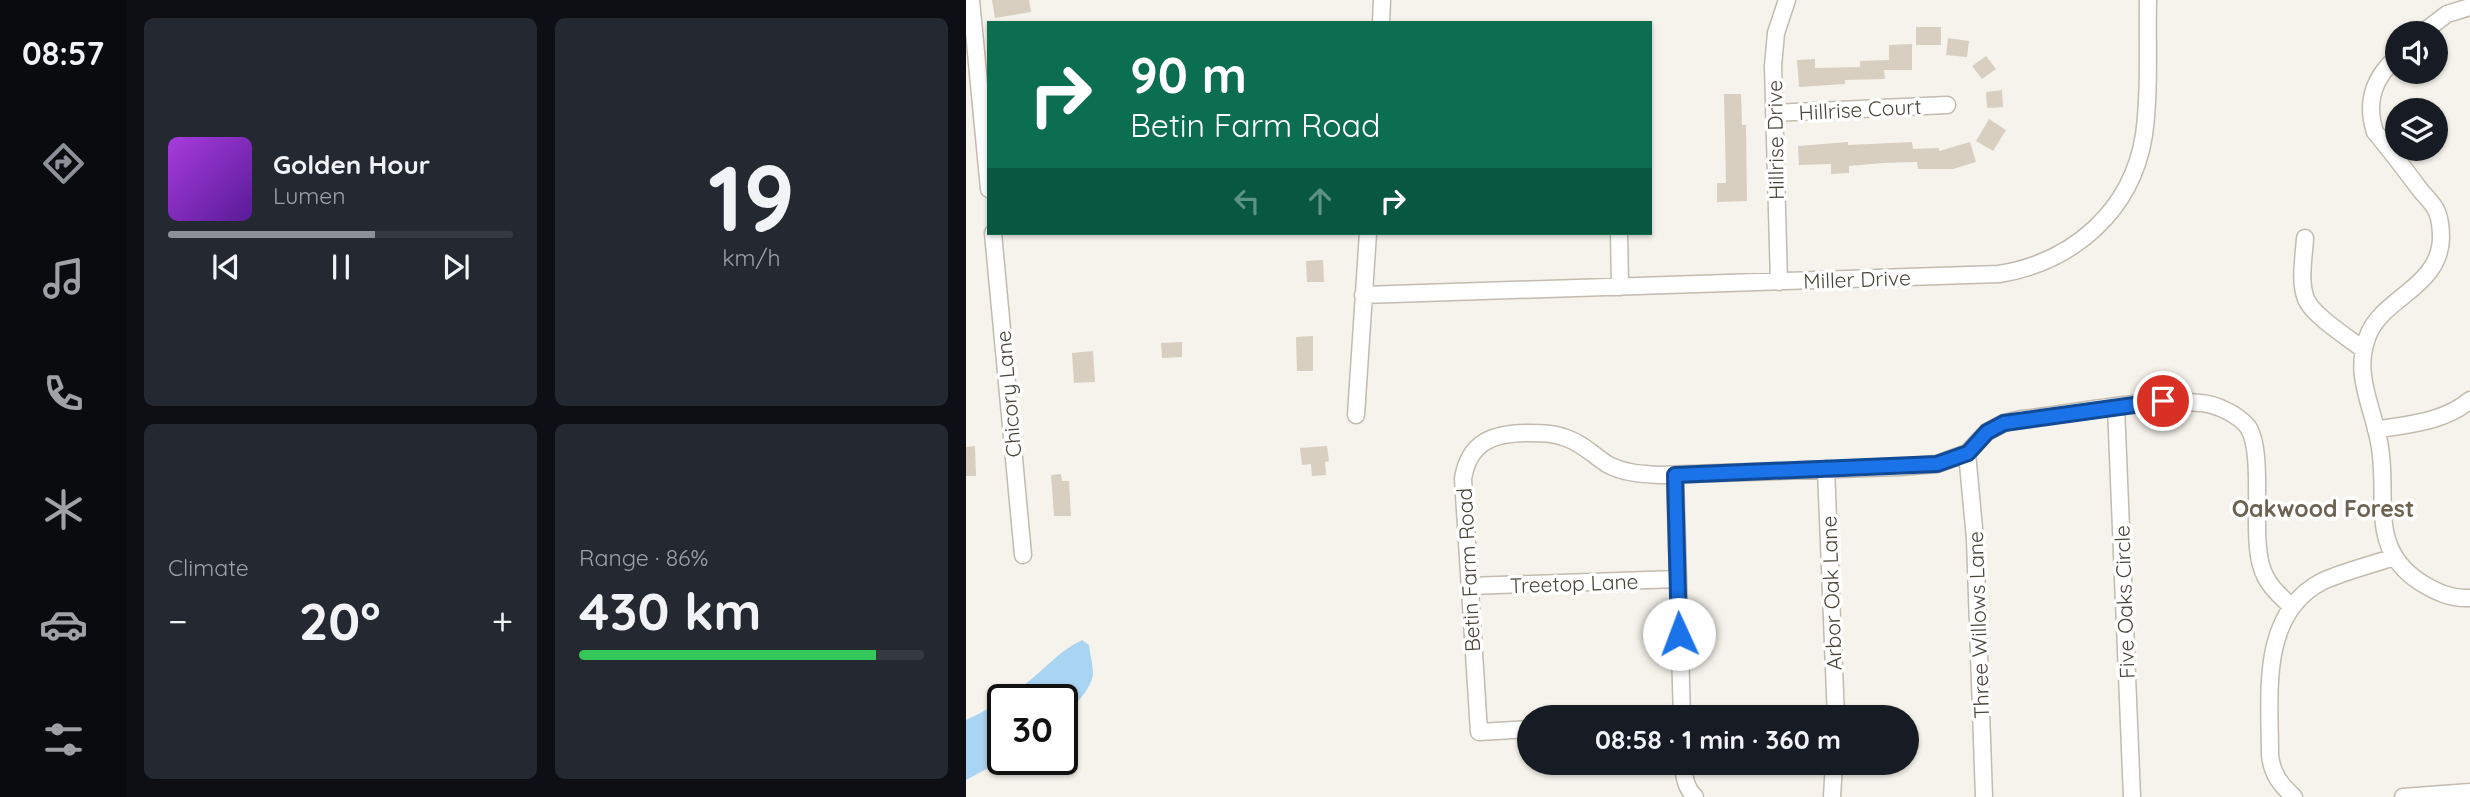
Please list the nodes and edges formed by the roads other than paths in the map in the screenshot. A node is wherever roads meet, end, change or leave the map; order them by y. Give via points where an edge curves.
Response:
1 (971, 0) edge
2 (1382, 0) edge
3 (1787, 0) edge
4 (2148, 0) edge
5 (2470, 6) edge
6 (1381, 21) edge
7 (2438, 21) edge
8 (2385, 69) edge
9 (1947, 105) dead end
10 (1774, 113) junction
11 (987, 168) edge
12 (993, 235) edge
13 (1368, 235) edge
14 (1619, 235) edge
15 (2305, 238) dead end
16 (1779, 282) junction
17 (1620, 287) junction
18 (1363, 295) junction
19 (2364, 350) junction
20 (2470, 400) edge
21 (2116, 407) junction
22 (1356, 415) dead end
23 (2376, 430) junction
24 (1968, 453) junction
25 (1826, 469) junction
26 (1675, 475) junction
27 (1023, 555) dead end
28 (2394, 557) junction
29 (1677, 579) junction
30 (1470, 586) junction
31 (2470, 598) edge
32 (2292, 607) junction
33 (1682, 705) edge
34 (1835, 705) edge
35 (1517, 730) edge
36 (1684, 775) edge
37 (1833, 775) edge
38 (2470, 792) edge
39 (1695, 797) edge
40 (1832, 797) edge
41 (1984, 797) edge
42 (2132, 797) edge
43 (2294, 797) edge
44 (2403, 797) edge

1 - 11 street
2 - 6 street
3 - 10 street, Hillrise Drive via 1776,33
4 - 16 street, Miller Drive via 2144,135 2136,165 2103,222 2077,244 2047,262 1999,274
5 - 7 street
8 - 19 street via 2371,97 2371,119 2375,132 2437,211 2440,251 2426,275 2376,322
9 - 10 street, Hillrise Court
10 - 16 street, Hillrise Drive
12 - 27 street, Chicory Lane
13 - 18 street
14 - 17 street
15 - 19 street via 2306,299 2316,313
16 - 17 street, Miller Drive
17 - 18 street, Miller Drive
18 - 22 street
19 - 23 street via 2362,384
20 - 23 street via 2444,417
21 - 24 street via 2004,423 1987,432
21 - 32 street via 2163,401 2202,403 2233,414 2248,427 2254,452 2261,566 2274,591
21 - 42 street, Five Oaks Circle
23 - 28 street via 2382,518
24 - 25 street, Betin Farm Road via 1937,464
24 - 41 street, Three Willows Lane
25 - 26 street, Betin Farm Road
25 - 34 street, Arbor Oak Lane
26 - 29 street
26 - 30 street, Betin Farm Road via 1620,470 1579,443 1556,435 1507,433 1488,439 1470,456 1463,479
28 - 31 street via 2431,589
28 - 32 street via 2324,581 2302,594
29 - 30 street, Treetop Lane
29 - 33 street
30 - 35 street, Betin Farm Road via 1479,732
32 - 43 street via 2281,624 2270,667 2270,735 2272,768 2278,782
36 - 39 street
37 - 40 street
38 - 44 street

